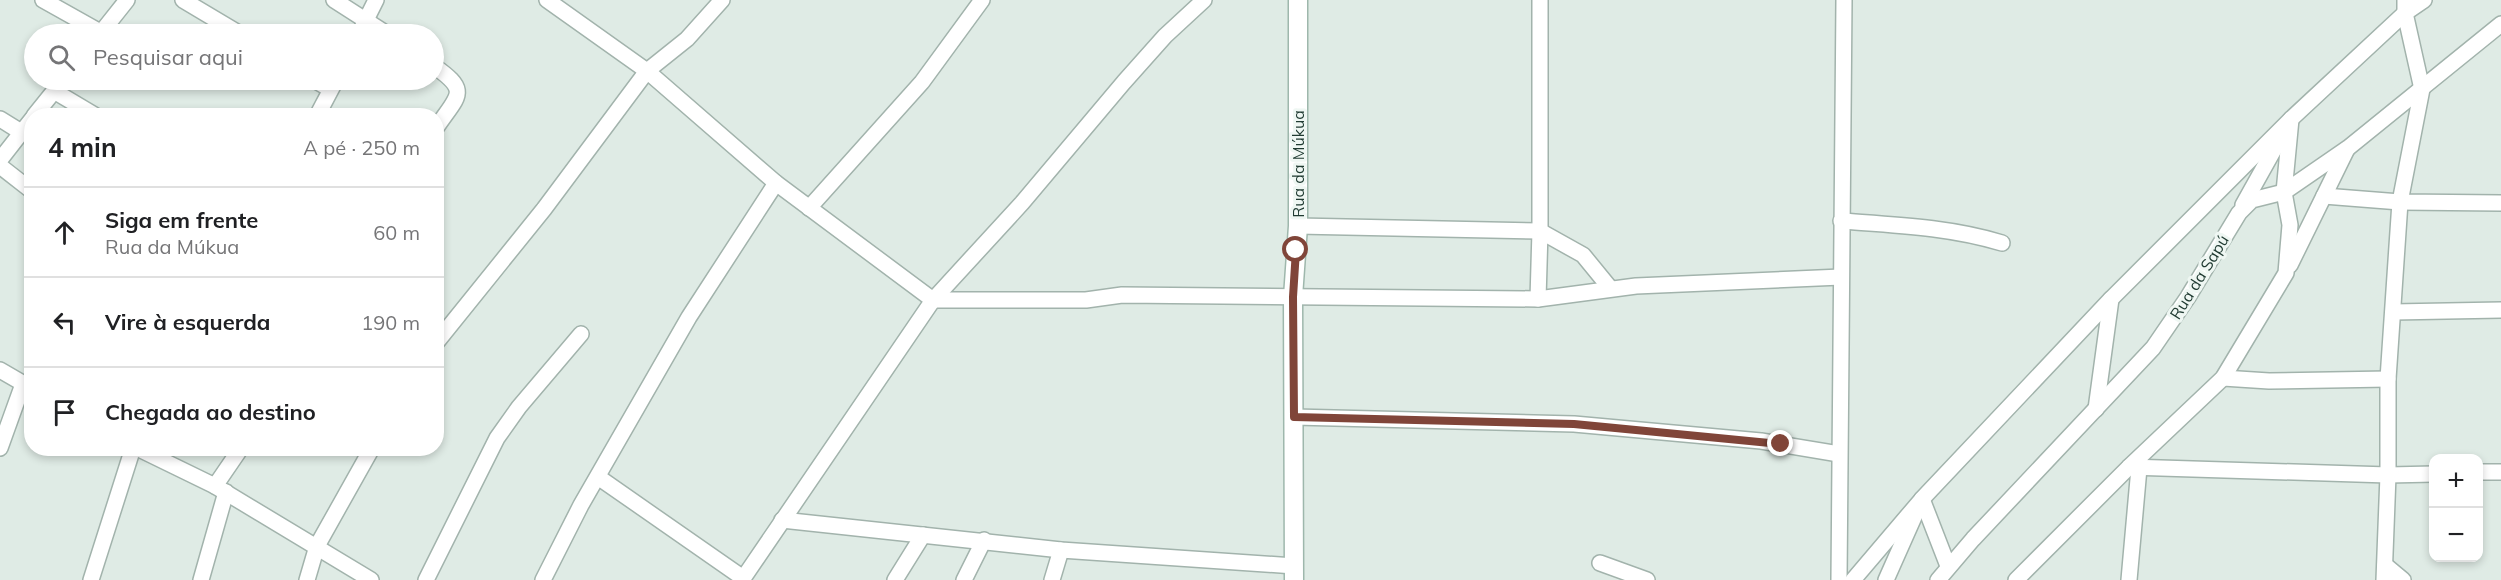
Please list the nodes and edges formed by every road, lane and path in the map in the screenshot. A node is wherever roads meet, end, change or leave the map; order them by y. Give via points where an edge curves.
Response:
1 (43, 0) edge
2 (127, 0) edge
3 (183, 0) edge
4 (334, 0) edge
5 (376, 0) edge
6 (547, 0) edge
7 (722, 0) edge
8 (982, 0) edge
9 (1204, 0) edge
10 (1299, 0) edge
11 (1540, 0) edge
12 (1844, 0) edge
13 (2424, 0) edge
14 (2405, 7) edge
15 (367, 21) junction
16 (84, 24) edge
17 (109, 24) edge
18 (223, 24) edge
19 (365, 24) edge
20 (372, 24) edge
21 (2501, 24) edge
22 (647, 71) junction
23 (444, 73) edge
24 (2422, 89) junction
25 (55, 90) edge
26 (63, 90) edge
27 (330, 90) edge
28 (40, 108) edge
29 (86, 108) edge
30 (321, 108) edge
31 (444, 116) edge
32 (2291, 118) junction
33 (0, 119) edge
34 (24, 128) edge
35 (21, 132) junction
36 (2348, 148) junction
37 (0, 160) edge
38 (0, 166) edge
39 (776, 183) junction
40 (24, 185) edge
41 (2284, 192) junction
42 (2324, 196) junction
43 (2400, 202) junction
44 (2501, 203) edge
45 (809, 208) junction
46 (2238, 213) junction
47 (1841, 221) junction
48 (1298, 226) junction
49 (1540, 231) junction
50 (2002, 243) dead end
51 (2286, 273) junction
52 (1841, 277) junction
53 (1610, 288) junction
54 (1293, 297) junction
55 (1538, 298) junction
56 (2111, 299) junction
57 (933, 300) junction
58 (2501, 310) edge
59 (2393, 312) junction
60 (444, 333) edge
61 (581, 334) dead end
62 (0, 370) edge
63 (2223, 378) junction
64 (2388, 379) junction
65 (24, 385) edge
66 (24, 394) edge
67 (2096, 409) junction
68 (1294, 417) junction
69 (0, 448) edge
70 (1839, 454) junction
71 (132, 456) edge
72 (152, 456) edge
73 (237, 456) edge
74 (368, 456) edge
75 (2134, 468) junction
76 (2483, 472) edge
77 (2501, 472) edge
78 (2429, 474) edge
79 (2388, 475) junction
80 (598, 477) junction
81 (221, 489) junction
82 (1922, 499) junction
83 (782, 520) junction
84 (923, 535) junction
85 (984, 540) junction
86 (317, 546) junction
87 (1061, 550) junction
88 (1600, 563) dead end
89 (1948, 566) junction
90 (1294, 573) edge
91 (2384, 573) edge
92 (742, 579) edge
93 (91, 580) edge
94 (201, 580) edge
95 (307, 580) edge
96 (371, 580) edge
97 (426, 580) edge
98 (543, 580) edge
99 (895, 580) edge
100 (964, 580) edge
101 (1052, 580) edge
102 (1647, 580) edge
103 (1839, 580) edge
104 (1854, 580) edge
105 (1886, 580) edge
106 (1938, 580) edge
107 (2016, 580) edge
108 (2129, 580) edge
109 (2403, 580) edge

1 - 16 street
2 - 17 street
3 - 18 street
4 - 15 street
5 - 15 street
6 - 22 street
7 - 22 street via 687,39
8 - 45 street via 922,82
9 - 57 street via 1165,36
10 - 48 street, Rua da Múkua
11 - 49 street
12 - 47 street
13 - 14 street
14 - 24 street
14 - 32 street
15 - 19 street
15 - 20 street
21 - 24 street, Rua da Sapú
22 - 39 street
22 - 60 street via 544,209
23 - 31 street via 458,90
24 - 36 street, Rua da Sapú
24 - 43 street
25 - 28 street
26 - 29 street
27 - 30 street
32 - 41 street
32 - 46 street
32 - 56 street
33 - 35 street
34 - 35 street
35 - 37 street
36 - 41 street, Rua da Sapú
36 - 42 street
38 - 40 street
39 - 45 street
39 - 80 street via 689,316
41 - 46 street, Rua da Sapú via 2252,200
41 - 51 street via 2290,225
42 - 43 street
42 - 51 street
43 - 44 street
43 - 59 street
45 - 57 street
46 - 67 street, Rua da Sapú via 2153,348
47 - 50 street via 1924,227
47 - 52 street
48 - 49 street
48 - 54 street, Rua da Múkua
49 - 53 street via 1583,255
49 - 55 street
51 - 63 street
52 - 53 street
52 - 70 street
53 - 55 street
54 - 55 street
54 - 57 street via 1122,295 1086,300
54 - 68 street, Rua da Múkua
56 - 67 street
56 - 82 street
57 - 83 street
58 - 59 street
59 - 64 street
61 - 97 street via 497,438
62 - 65 street
63 - 64 street
63 - 75 street
64 - 79 street
66 - 69 street
67 - 89 street, Rua da Sapú
68 - 70 street via 1574,424 1761,441
68 - 90 street, Rua da Múkua
70 - 103 street
71 - 93 street
72 - 81 street
73 - 81 street
74 - 86 street
75 - 79 street
75 - 107 street
75 - 108 street
76 - 77 street
78 - 79 street
79 - 91 street
80 - 92 street
80 - 98 street
81 - 86 street
81 - 94 street
82 - 89 street
82 - 104 street
82 - 105 street
83 - 84 street
83 - 92 street
84 - 85 street
84 - 99 street
85 - 87 street
85 - 100 street
86 - 95 street
86 - 96 street
87 - 90 street
87 - 101 street
88 - 102 street
89 - 106 street, Rua da Sapú
91 - 109 street

